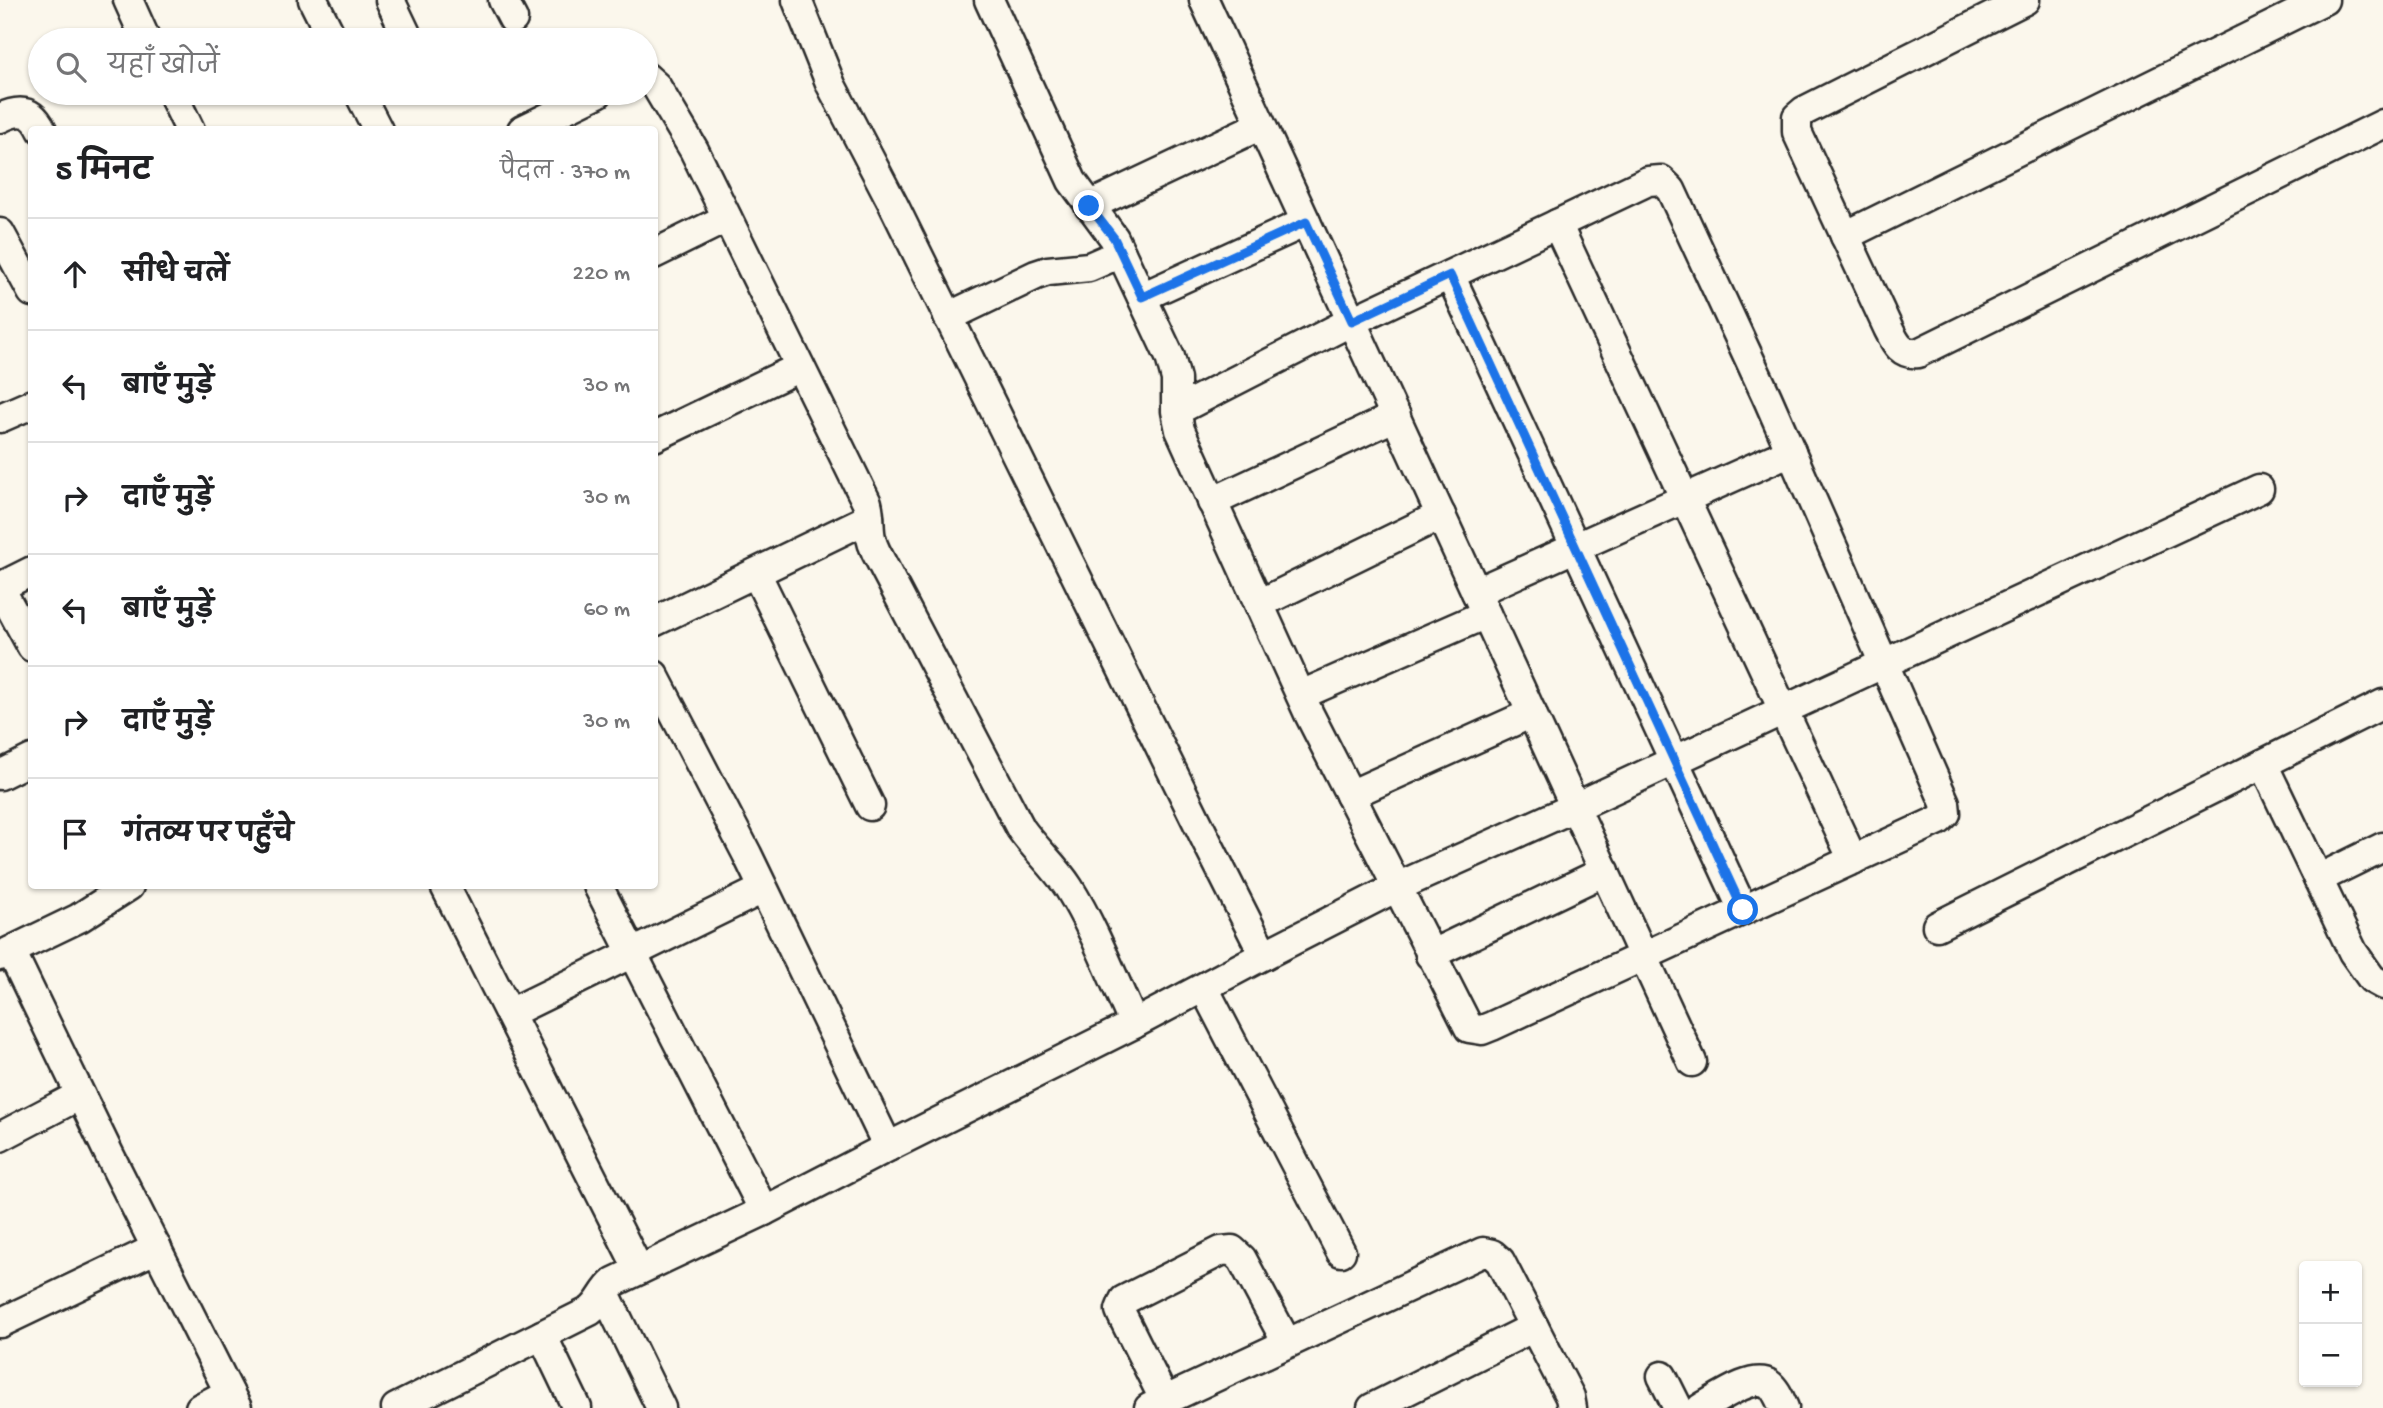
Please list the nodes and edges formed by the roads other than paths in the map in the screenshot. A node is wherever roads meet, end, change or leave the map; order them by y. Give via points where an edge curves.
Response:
1 (128, 0) edge
2 (313, 0) edge
3 (390, 0) edge
4 (797, 0) edge
5 (989, 0) edge
6 (1204, 0) edge
7 (2025, 0) edge
8 (2324, 0) edge
9 (141, 28) edge
10 (327, 28) edge
11 (403, 28) edge
12 (658, 89) edge
13 (178, 105) edge
14 (365, 105) edge
15 (573, 105) edge
16 (0, 118) edge
17 (2383, 124) edge
18 (1261, 125) junction
19 (40, 126) edge
20 (188, 126) edge
21 (376, 126) edge
22 (530, 126) edge
23 (1089, 206) junction
24 (727, 218) junction
25 (1306, 222) junction
26 (1557, 224) junction
27 (0, 233) edge
28 (1845, 236) junction
29 (658, 252) edge
30 (1121, 253) junction
31 (7, 263) edge
32 (1450, 275) junction
33 (28, 287) edge
34 (1142, 297) junction
35 (948, 317) junction
36 (1352, 321) junction
37 (800, 367) junction
38 (28, 406) edge
39 (1176, 411) junction
40 (1396, 416) junction
41 (0, 418) edge
42 (658, 435) edge
43 (1791, 451) junction
44 (2259, 489) dead end
45 (1684, 498) junction
46 (1212, 502) junction
47 (1441, 515) junction
48 (869, 518) junction
49 (1576, 546) junction
50 (28, 572) edge
51 (756, 573) junction
52 (0, 588) edge
53 (1481, 603) junction
54 (1259, 604) junction
55 (658, 620) edge
56 (28, 640) edge
57 (1883, 664) junction
58 (658, 683) edge
59 (1301, 695) junction
60 (2383, 704) edge
61 (1782, 710) junction
62 (1532, 713) junction
63 (1675, 760) junction
64 (28, 762) edge
65 (2263, 764) junction
66 (0, 775) edge
67 (1350, 795) junction
68 (870, 806) dead end
69 (1575, 807) junction
70 (2383, 847) edge
71 (1853, 860) junction
72 (1605, 871) junction
73 (2318, 879) junction
74 (1396, 887) junction
75 (125, 889) edge
76 (447, 889) edge
77 (600, 889) edge
78 (763, 889) junction
79 (1743, 910) junction
80 (1937, 926) dead end
81 (6, 954) edge
82 (633, 954) junction
83 (1264, 955) junction
84 (1430, 955) junction
85 (1643, 956) junction
86 (2383, 985) edge
87 (1204, 988) junction
88 (510, 1013) junction
89 (1134, 1024) junction
90 (1692, 1062) dead end
91 (80, 1095) junction
92 (0, 1137) edge
93 (888, 1147) junction
94 (764, 1211) junction
95 (157, 1248) junction
96 (1341, 1252) dead end
97 (639, 1270) junction
98 (605, 1293) junction
99 (0, 1323) edge
100 (1534, 1327) junction
101 (542, 1335) junction
102 (1287, 1343) junction
103 (1662, 1376) dead end
104 (233, 1400) edge
105 (1168, 1403) edge
106 (200, 1408) edge
107 (396, 1408) edge
108 (577, 1408) edge
109 (661, 1408) edge
110 (1372, 1408) edge
111 (1572, 1408) edge
112 (1678, 1408) edge
113 (1701, 1408) edge
114 (1784, 1408) edge

1 - 9 street
2 - 10 street
3 - 11 street
4 - 35 street via 831,85
5 - 23 street via 1072,181
6 - 18 street
7 - 28 street via 1797,117 1797,132
8 - 28 street
12 - 24 street
13 - 20 street
14 - 21 street
15 - 22 street
16 - 19 street via 24,111
17 - 28 street via 1918,353 1898,347
18 - 23 street
18 - 25 street
23 - 30 street
24 - 29 street
24 - 37 street
25 - 34 street
25 - 36 street
26 - 32 street
26 - 43 street via 1648,181 1666,183
26 - 45 street
27 - 31 street
30 - 34 street
30 - 35 street via 1089,267 1036,275
31 - 33 street
32 - 36 street
32 - 49 street
34 - 39 street via 1174,368
35 - 83 street
36 - 39 street
36 - 40 street
37 - 42 street
37 - 48 street via 867,503
38 - 41 street
39 - 46 street
40 - 46 street
40 - 47 street
43 - 45 street
43 - 57 street
44 - 57 street
45 - 49 street
45 - 61 street
46 - 54 street
47 - 53 street
47 - 54 street
48 - 51 street
48 - 89 street via 871,541 882,564 1021,829 1069,889
49 - 53 street
49 - 63 street
50 - 52 street
51 - 55 street
51 - 68 street
52 - 56 street
53 - 59 street
53 - 62 street
54 - 59 street
57 - 61 street
57 - 71 street via 1946,813
58 - 78 street
59 - 67 street
60 - 65 street
61 - 63 street
61 - 71 street
62 - 67 street
62 - 69 street
63 - 69 street
63 - 79 street
64 - 66 street
65 - 73 street
65 - 80 street
67 - 74 street
69 - 72 street
69 - 74 street
70 - 73 street
71 - 79 street
72 - 84 street
72 - 85 street
73 - 86 street via 2362,969
74 - 83 street
74 - 84 street
75 - 81 street
76 - 88 street
77 - 82 street
78 - 82 street
78 - 93 street
79 - 85 street
81 - 91 street
82 - 88 street
82 - 94 street
83 - 87 street
84 - 85 street via 1465,1023 1474,1030 1492,1026
85 - 90 street
87 - 89 street
87 - 96 street
88 - 97 street
89 - 93 street
91 - 92 street
91 - 95 street
93 - 94 street
94 - 97 street
95 - 99 street
95 - 104 street
97 - 98 street via 614,1282
98 - 101 street via 590,1311
98 - 109 street
100 - 102 street via 1500,1261 1483,1252
100 - 110 street
100 - 111 street
101 - 107 street
101 - 108 street
102 - 105 street
102 - 105 street via 1242,1259 1231,1250 1221,1251 1121,1304 1122,1315
103 - 112 street
104 - 106 street
113 - 114 street via 1749,1382 1762,1380 1772,1387

